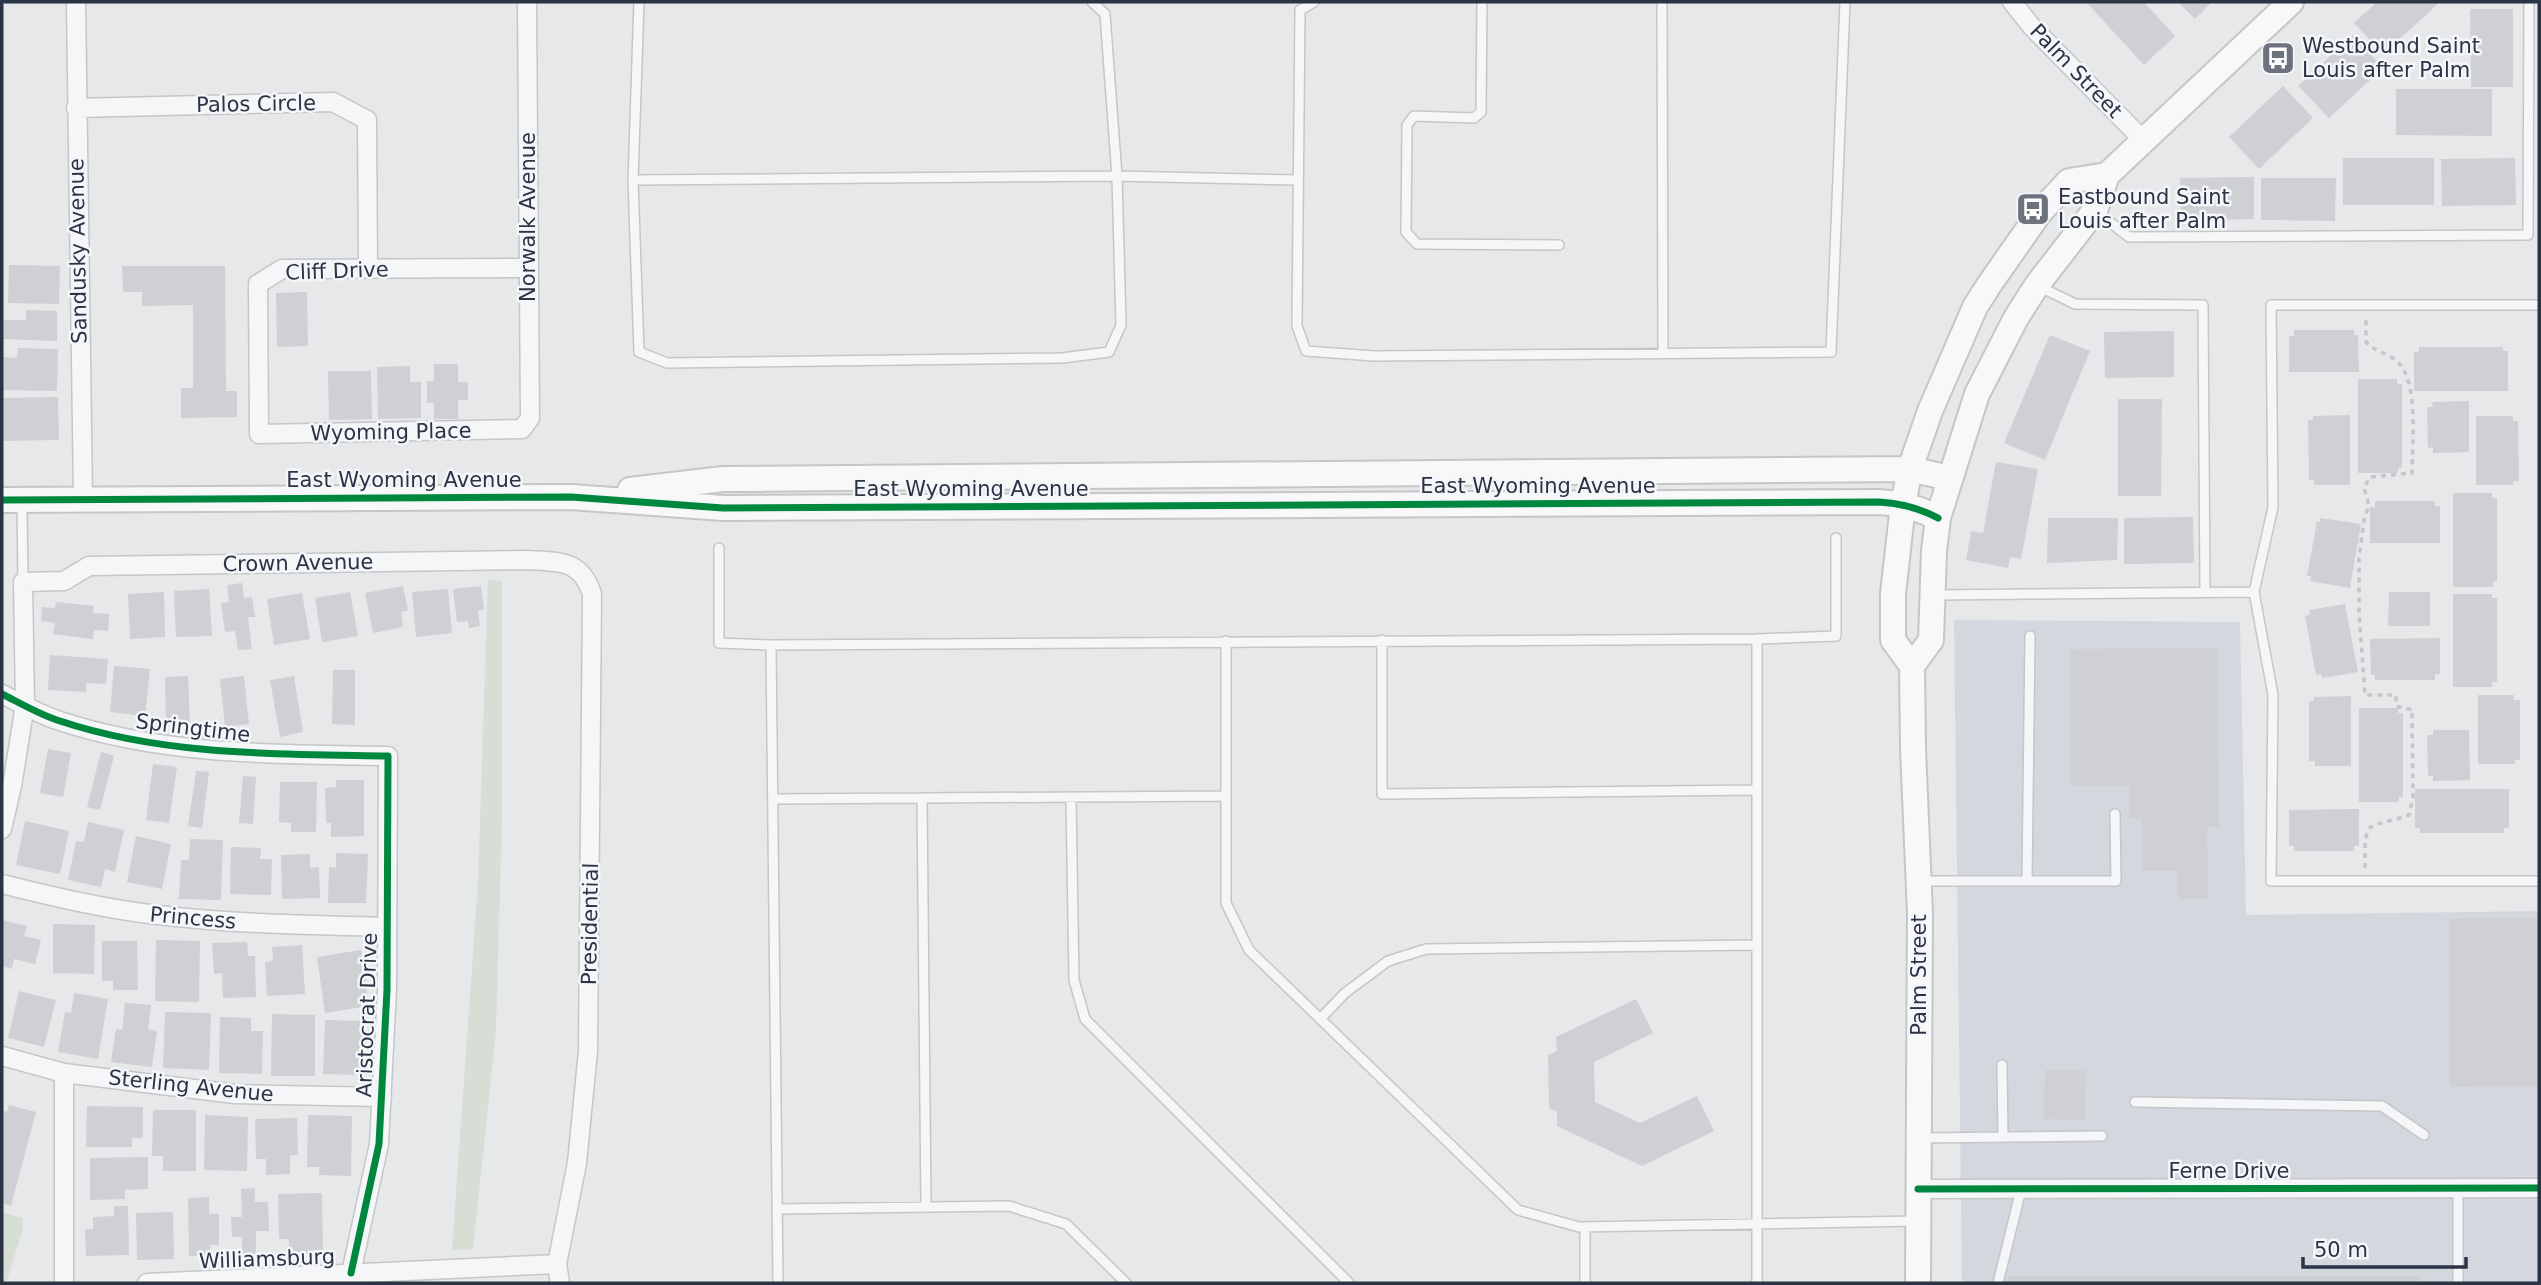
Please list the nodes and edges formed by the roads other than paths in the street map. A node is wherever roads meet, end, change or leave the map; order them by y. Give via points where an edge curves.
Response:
1 (76, 2) edge
2 (527, 2) edge
3 (639, 2) edge
4 (1092, 2) edge
5 (1314, 2) edge
6 (1482, 2) edge
7 (1662, 2) edge
8 (1845, 2) edge
9 (2011, 2) edge
10 (2291, 2) edge
11 (2529, 2) edge
12 (76, 108) junction
13 (2142, 139) junction
14 (2107, 174) junction
15 (1117, 176) junction
16 (633, 180) junction
17 (1298, 180) junction
18 (2095, 211) junction
19 (1559, 245) dead end
20 (529, 268) junction
21 (369, 269) junction
22 (2036, 285) junction
23 (2539, 305) edge
24 (1663, 352) junction
25 (522, 429) joint
26 (259, 434) joint
27 (1910, 469) junction
28 (1949, 478) junction
29 (571, 497) junction
30 (83, 499) junction
31 (12, 500) edge
32 (1903, 505) junction
33 (1938, 518) junction
34 (1836, 538) dead end
35 (719, 548) dead end
36 (577, 567) joint
37 (23, 582) junction
38 (2204, 592) junction
39 (2254, 592) junction
40 (1932, 595) junction
41 (2029, 636) dead end
42 (1757, 639) junction
43 (1382, 640) junction
44 (1226, 641) junction
45 (771, 645) junction
46 (1912, 666) junction
47 (2, 694) edge
48 (24, 705) junction
49 (388, 756) joint
50 (1757, 790) junction
51 (1226, 796) junction
52 (1071, 797) junction
53 (922, 798) junction
54 (773, 799) junction
55 (2115, 814) dead end
56 (2, 829) edge
57 (1919, 881) junction
58 (2027, 881) junction
59 (2539, 881) edge
60 (2, 884) edge
61 (387, 927) junction
62 (1757, 945) junction
63 (1320, 1019) junction
64 (2, 1056) edge
65 (2002, 1065) dead end
66 (64, 1073) junction
67 (382, 1097) junction
68 (2135, 1102) dead end
69 (2424, 1135) dead end
70 (2102, 1136) dead end
71 (2003, 1137) junction
72 (1918, 1138) junction
73 (2458, 1188) junction
74 (2539, 1188) edge
75 (1918, 1189) junction
76 (2021, 1190) junction
77 (926, 1207) junction
78 (777, 1209) junction
79 (1918, 1221) junction
80 (1756, 1223) junction
81 (1585, 1227) junction
82 (557, 1264) junction
83 (351, 1273) junction
84 (438, 1276) edge
85 (64, 1283) edge
86 (147, 1283) edge
87 (560, 1283) edge
88 (778, 1283) edge
89 (1126, 1283) edge
90 (1349, 1283) edge
91 (1585, 1283) edge
92 (1757, 1283) edge
93 (1918, 1283) edge
94 (1998, 1283) edge
95 (2458, 1283) edge

1 - 12 street, Sandusky Avenue
2 - 20 street, Norwalk Avenue
3 - 16 lane
4 - 15 lane via 1105,14
5 - 17 lane via 1300,10
6 - 19 lane via 1481,112 1474,118 1414,116 1407,125 1406,232 1417,244
7 - 24 lane
8 - 24 lane via 1831,352
9 - 13 street, Palm Street
10 - 13 street
11 - 18 lane via 2528,235 2129,237
12 - 21 street, Palos Circle via 333,102 367,120
12 - 30 street, Sandusky Avenue
13 - 14 street
14 - 18 street
14 - 27 street via 2069,181 2012,249 1975,307
15 - 16 lane
15 - 16 lane via 1121,325 1109,352 1062,358 667,363 639,352
15 - 17 lane
17 - 24 lane via 1297,326 1306,351 1374,356
18 - 22 street
20 - 21 street, Cliff Drive
20 - 25 street, Norwalk Avenue via 530,418
21 - 26 street, Cliff Drive via 282,270 258,284
22 - 28 street via 1977,394
22 - 38 lane via 2075,304 2203,305
23 - 39 lane via 2271,305 2273,506
25 - 26 street, Wyoming Place
27 - 28 street, East Wyoming Avenue
27 - 29 street, East Wyoming Avenue via 723,479
27 - 32 street
28 - 33 street
29 - 30 street, East Wyoming Avenue
29 - 32 street, East Wyoming Avenue via 723,508
30 - 31 street, East Wyoming Avenue
31 - 37 lane
32 - 33 street, East Wyoming Avenue
32 - 46 street via 1893,640
33 - 40 street
34 - 42 lane via 1836,636
35 - 45 lane via 719,643
36 - 37 street, Crown Avenue via 527,560 89,565 64,581
36 - 82 street, Presidential via 592,594 588,1051 577,1163
37 - 48 street
38 - 39 lane
38 - 40 lane
39 - 59 lane via 2273,695 2271,881
40 - 46 street via 1931,640
41 - 58 lane
42 - 43 lane
42 - 50 lane
43 - 44 lane
43 - 50 lane via 1382,794
44 - 45 lane
44 - 51 lane
45 - 54 lane
46 - 57 street, Palm Street
47 - 48 street, Springtime
48 - 49 street, Springtime via 58,721 165,744 263,754
48 - 56 street
49 - 61 street, Aristocrat Drive
50 - 62 lane
51 - 52 lane
51 - 63 lane via 1226,902 1250,950
52 - 53 lane
52 - 90 lane via 1074,980 1085,1019
53 - 54 lane
53 - 77 lane
54 - 78 lane
55 - 58 lane via 2116,881
57 - 58 lane
57 - 72 street, Palm Street
60 - 61 street, Princess via 157,915
61 - 67 street, Aristocrat Drive
62 - 63 lane via 1426,949 1388,961 1345,993
62 - 80 lane
63 - 81 lane via 1518,1210
64 - 66 street, Sterling Avenue
65 - 71 lane
66 - 67 street, Sterling Avenue via 234,1094
66 - 85 street
67 - 83 street, Aristocrat Drive via 379,1144
68 - 69 lane via 2382,1106
70 - 71 lane
71 - 72 lane
72 - 75 street, Palm Street
73 - 74 street, Ferne Drive
73 - 76 street, Ferne Drive
73 - 95 lane
75 - 76 street, Ferne Drive
75 - 79 street, Palm Street
76 - 94 lane
77 - 78 lane
77 - 89 lane via 1009,1206 1066,1224
78 - 88 lane
79 - 80 lane
79 - 93 street, Palm Street
80 - 81 lane
80 - 92 lane
81 - 91 lane
82 - 84 street, Williamsburg
82 - 87 street, Presidential
83 - 84 street, Williamsburg
83 - 86 street, Williamsburg

